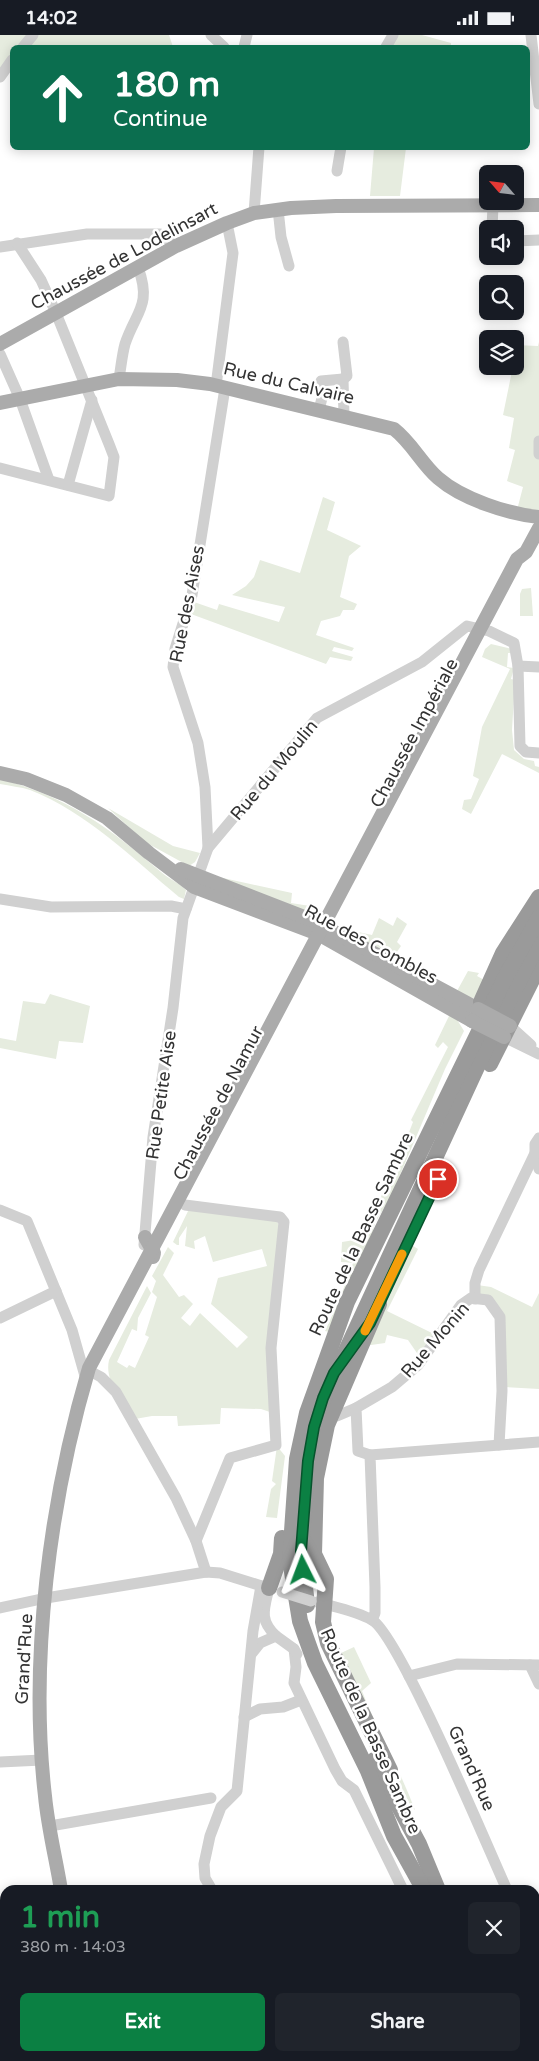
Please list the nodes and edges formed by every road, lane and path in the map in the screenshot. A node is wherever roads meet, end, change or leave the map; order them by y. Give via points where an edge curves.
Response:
1 (33, 35) edge
2 (211, 35) edge
3 (531, 35) edge
4 (25, 45) edge
5 (222, 45) edge
6 (10, 63) edge
7 (0, 77) edge
8 (539, 104) edge
9 (259, 150) edge
10 (340, 150) edge
11 (337, 171) dead end
12 (479, 205) edge
13 (524, 205) edge
14 (539, 205) edge
15 (278, 209) junction
16 (254, 213) junction
17 (227, 223) junction
18 (539, 240) edge
19 (524, 241) edge
20 (17, 243) junction
21 (176, 246) junction
22 (0, 247) edge
23 (289, 266) dead end
24 (138, 267) junction
25 (56, 313) junction
26 (343, 342) dead end
27 (0, 344) edge
28 (0, 354) edge
29 (119, 379) junction
30 (344, 379) junction
31 (87, 386) junction
32 (221, 387) junction
33 (20, 399) junction
34 (92, 400) junction
35 (0, 403) edge
36 (319, 410) junction
37 (344, 416) junction
38 (539, 441) edge
39 (539, 454) edge
40 (0, 468) edge
41 (49, 480) junction
42 (68, 485) junction
43 (539, 517) edge
44 (539, 528) edge
45 (485, 630) junction
46 (518, 666) junction
47 (539, 667) edge
48 (539, 753) edge
49 (0, 773) edge
50 (208, 848) junction
51 (196, 882) junction
52 (539, 897) edge
53 (0, 899) edge
54 (185, 913) junction
55 (539, 918) edge
56 (324, 932) junction
57 (539, 941) edge
58 (539, 966) edge
59 (299, 971) junction
60 (475, 1015) junction
61 (507, 1032) junction
62 (272, 1040) junction
63 (539, 1050) edge
64 (539, 1054) edge
65 (539, 1138) edge
66 (535, 1153) junction
67 (539, 1169) edge
68 (185, 1205) junction
69 (0, 1210) edge
70 (402, 1231) junction
71 (145, 1237) junction
72 (152, 1250) junction
73 (367, 1263) junction
74 (138, 1283) junction
75 (387, 1287) junction
76 (56, 1291) junction
77 (475, 1299) junction
78 (0, 1318) edge
79 (370, 1323) junction
80 (337, 1326) junction
81 (89, 1368) junction
82 (334, 1373) junction
83 (356, 1408) junction
84 (337, 1416) dead end
85 (73, 1431) junction
86 (539, 1442) edge
87 (499, 1445) junction
88 (370, 1455) junction
89 (196, 1541) junction
90 (206, 1572) junction
91 (271, 1589) junction
92 (46, 1598) junction
93 (318, 1603) junction
94 (0, 1608) edge
95 (372, 1620) junction
96 (276, 1637) junction
97 (252, 1653) junction
98 (298, 1655) junction
99 (534, 1665) edge
100 (409, 1676) junction
101 (539, 1684) edge
102 (247, 1695) junction
103 (302, 1700) junction
104 (260, 1709) junction
105 (244, 1717) junction
106 (42, 1760) junction
107 (0, 1762) edge
108 (211, 1797) dead end
109 (50, 1826) junction
110 (394, 1836) junction
111 (419, 1844) junction
112 (61, 1885) edge
113 (209, 1885) edge
114 (401, 1885) edge
115 (421, 1885) edge
116 (436, 1885) edge
117 (505, 1885) edge

1 - 4 street
2 - 5 street
3 - 8 street
6 - 7 street
9 - 16 street
10 - 11 street
12 - 15 main road, Chaussée de Lodelinsart
13 - 14 main road, Chaussée de Lodelinsart
15 - 16 main road, Chaussée de Lodelinsart
15 - 23 street
16 - 17 main road, Chaussée de Lodelinsart
17 - 21 main road, Chaussée de Lodelinsart
17 - 32 street, Rue des Aises via 232,253
18 - 19 street
20 - 21 street via 87,234 160,234
20 - 22 street
20 - 25 street
21 - 24 main road, Chaussée de Lodelinsart
24 - 25 main road, Chaussée de Lodelinsart
24 - 29 street via 143,280 143,307 125,343
25 - 27 main road, Chaussée de Lodelinsart
25 - 31 street
26 - 30 street via 347,377
28 - 33 street
29 - 31 main road, Rue du Calvaire
29 - 32 main road, Rue du Calvaire via 177,380
30 - 36 street via 321,381
30 - 37 street
31 - 33 main road, Rue du Calvaire
31 - 34 street
32 - 36 main road, Rue du Calvaire
32 - 50 street, Rue des Aises via 192,595 175,649 173,667 198,743 205,787
33 - 35 main road, Rue du Calvaire
33 - 41 street
34 - 42 street
34 - 42 street via 114,457 109,496
36 - 37 main road, Rue du Calvaire
37 - 43 main road, Rue du Calvaire via 394,429 406,438 438,478 464,495
38 - 39 street
40 - 41 street
41 - 42 street
44 - 45 main road, Chaussée Impériale via 526,552 525,562
45 - 46 street via 514,643
45 - 50 street, Rue du Moulin via 467,626 422,662 317,718
45 - 56 main road, Chaussée Impériale
46 - 47 street
46 - 48 street via 520,746 526,752
49 - 51 main road, Rue des Combles via 26,779 66,795 108,818 149,853
50 - 51 street, Rue du Moulin
51 - 54 street, Rue du Moulin
51 - 56 main road, Rue des Combles
52 - 60 highway via 504,953
53 - 54 street via 51,907 171,906
54 - 71 street, Rue Petite Aise via 154,1131
55 - 73 highway, Route de la Basse Sambre via 508,972
56 - 59 main road, Chaussée de Namur
56 - 60 main road, Rue des Combles
56 - 62 main road, Chaussée de Namur
57 - 70 highway, Route de la Basse Sambre
58 - 61 highway
59 - 62 main road via 294,989 271,1034
59 - 72 main road, Chaussée de Namur
60 - 61 main road, Rue des Combles, bridge
60 - 73 highway via 381,1217
61 - 63 street
61 - 64 street
61 - 75 highway
62 - 68 main road, Chaussée de Namur
65 - 66 street
66 - 67 street
66 - 77 street via 479,1271
68 - 74 main road, Chaussée de Namur
68 - 89 street via 280,1217 284,1222 271,1348 276,1445 230,1458
69 - 76 street via 27,1221
70 - 75 highway
70 - 82 highway, Route de la Basse Sambre
71 - 72 main road
71 - 74 street, Rue Petite Aise
72 - 74 main road, Chaussée de Namur
72 - 74 main road, Chaussée de Namur via 153,1258
73 - 80 highway, Route de la Basse Sambre
74 - 81 main road, Chaussée de Namur
75 - 79 highway
76 - 78 street
76 - 81 street
77 - 83 street, Rue Monin via 471,1298 462,1305 418,1365 392,1387
77 - 87 street, Rue Monin via 488,1300 500,1317 502,1391
79 - 82 highway
79 - 93 highway via 327,1425 316,1478 314,1554 326,1579
80 - 91 highway via 301,1395 292,1428 280,1553
80 - 110 highway, Route de la Basse Sambre via 307,1413 297,1459 291,1525 293,1584 300,1621 315,1663 368,1771
81 - 85 main road, Chaussée de Namur
81 - 85 main road via 90,1377 82,1398 80,1418
81 - 89 street via 116,1392 176,1498
82 - 111 highway, Route de la Basse Sambre via 314,1427 308,1461 301,1551 304,1589 323,1658
83 - 84 street, Rue Monin
83 - 88 street via 358,1451
85 - 92 main road, Grand'Rue via 56,1509
86 - 87 street
87 - 88 street
88 - 95 street via 375,1587
89 - 90 street
90 - 91 street via 220,1573
90 - 92 street
91 - 93 street, bridge
91 - 96 street via 264,1618 267,1628
91 - 97 street
92 - 94 street
92 - 106 main road, Grand'Rue via 40,1671
93 - 95 street
93 - 111 highway via 328,1643 410,1812
95 - 100 street, Grand'Rue via 381,1629
96 - 97 street via 260,1643
96 - 98 street
97 - 102 street
98 - 103 street via 294,1683
98 - 110 highway via 379,1819
99 - 100 street via 456,1664
99 - 101 street
100 - 117 street, Grand'Rue
102 - 104 street
102 - 105 street
103 - 104 street via 283,1707
103 - 114 street via 342,1781 354,1790
104 - 105 street
105 - 113 street via 237,1791 222,1807 210,1836 204,1864
106 - 107 street
106 - 109 main road, Grand'Rue
108 - 109 street
109 - 112 main road, Grand'Rue
110 - 115 highway, Route de la Basse Sambre
111 - 116 highway, Route de la Basse Sambre

